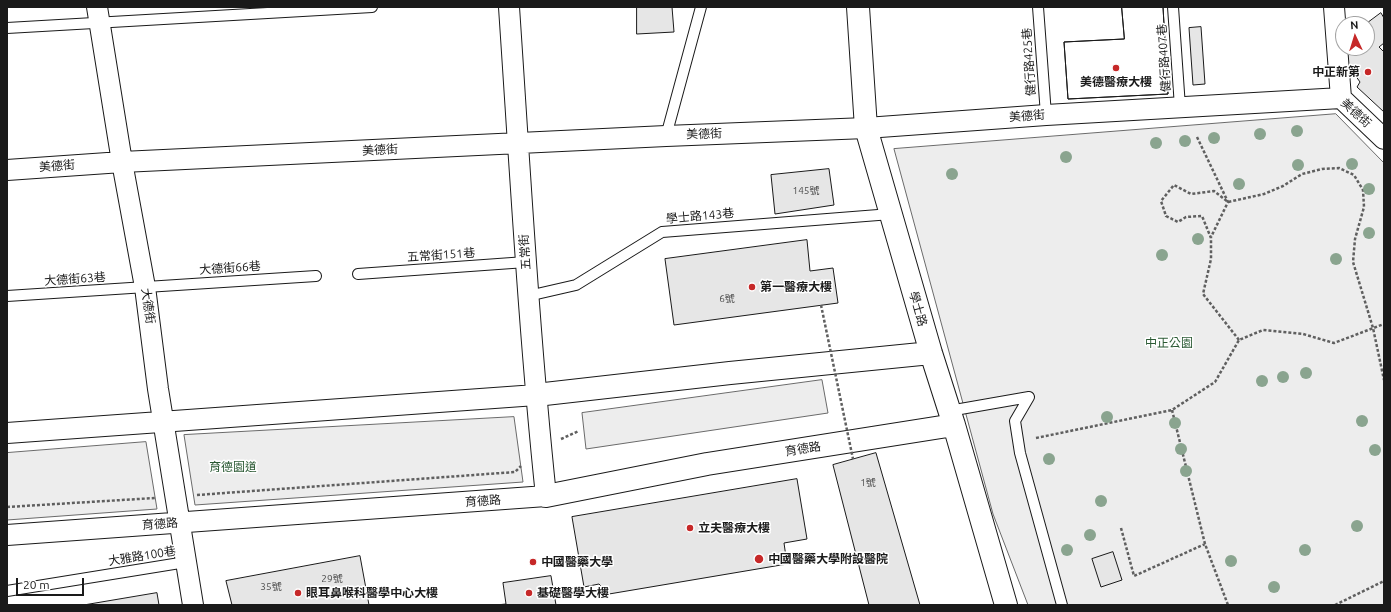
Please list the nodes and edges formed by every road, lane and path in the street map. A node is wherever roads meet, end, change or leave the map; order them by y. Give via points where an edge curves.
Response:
1 (372, 7) edge
2 (509, 7) edge
3 (701, 7) edge
4 (858, 7) edge
5 (1038, 7) edge
6 (1173, 7) edge
7 (1334, 7) edge
8 (99, 15) edge
9 (7, 28) edge
10 (1341, 98) junction
11 (1180, 107) junction
12 (1046, 115) junction
13 (866, 128) junction
14 (666, 136) junction
15 (1197, 137) dead end
16 (1384, 139) edge
17 (518, 143) junction
18 (122, 162) junction
19 (7, 170) edge
20 (1228, 202) junction
21 (891, 214) junction
22 (1210, 238) junction
23 (526, 262) junction
24 (358, 274) dead end
25 (316, 276) dead end
26 (145, 287) junction
27 (7, 296) edge
28 (528, 296) junction
29 (821, 305) dead end
30 (1384, 324) edge
31 (1374, 328) junction
32 (1239, 340) junction
33 (931, 353) junction
34 (1384, 380) edge
35 (536, 395) junction
36 (1172, 410) junction
37 (952, 418) junction
38 (163, 422) junction
39 (579, 432) dead end
40 (7, 433) edge
41 (1036, 438) dead end
42 (541, 447) junction
43 (853, 459) dead end
44 (546, 496) junction
45 (176, 497) junction
46 (7, 507) edge
47 (180, 523) junction
48 (1121, 528) dead end
49 (7, 535) edge
50 (1205, 544) junction
51 (186, 562) junction
52 (1384, 581) edge
53 (7, 591) edge
54 (193, 605) edge
55 (1006, 605) edge
56 (1062, 605) edge
57 (1228, 605) edge
58 (1334, 605) edge

1 - 8 lane
2 - 17 street, 五常街
3 - 14 lane
4 - 13 street, 學士路
5 - 12 lane, 健行路425巷
6 - 11 lane, 健行路407巷
7 - 10 street
8 - 9 lane
8 - 18 street, 大德街
10 - 11 street, 美德街
10 - 16 street, 美德街
11 - 12 street, 美德街
12 - 13 street, 美德街
13 - 14 street, 美德街
13 - 21 street, 學士路
14 - 17 street, 美德街
15 - 20 path
17 - 18 street, 美德街
17 - 23 street, 五常街
18 - 19 street, 美德街
18 - 26 street, 大德街
20 - 22 path
20 - 22 path via 1214,191 1191,194 1174,184 1161,201 1166,216 1178,222 1186,216 1202,216
20 - 31 path via 1264,194 1302,174 1322,168 1340,168 1354,175 1364,190 1364,207 1355,239 1353,262
21 - 28 lane, 學士路143巷 via 662,232 576,285
21 - 33 street, 學士路
22 - 32 path via 1211,259 1203,294
23 - 24 lane, 五常街151巷
23 - 28 street, 五常街
25 - 26 lane, 大德街66巷
26 - 27 lane, 大德街63巷
26 - 38 street, 大德街
28 - 35 street, 五常街
29 - 43 path, bridge
30 - 31 path
31 - 32 path via 1334,343 1303,334 1263,330
31 - 34 path
32 - 36 path via 1215,382
33 - 35 street
33 - 37 street, 學士路
35 - 38 street
35 - 42 street, 五常街
36 - 41 path
36 - 50 path
37 - 44 street, 育德路
37 - 55 street, 學士路
37 - 56 lane via 1029,397 1015,421 1020,453
38 - 40 street
38 - 45 street, 大德街
39 - 42 path
42 - 44 street, 五常街
42 - 45 path via 515,472
44 - 47 street, 育德路
45 - 46 path
45 - 47 street, 大德街
47 - 49 street, 育德路
47 - 51 street, 大德街
48 - 50 path via 1134,576
50 - 57 path
51 - 53 lane, 大雅路100巷
51 - 54 street, 大德街
52 - 58 path

